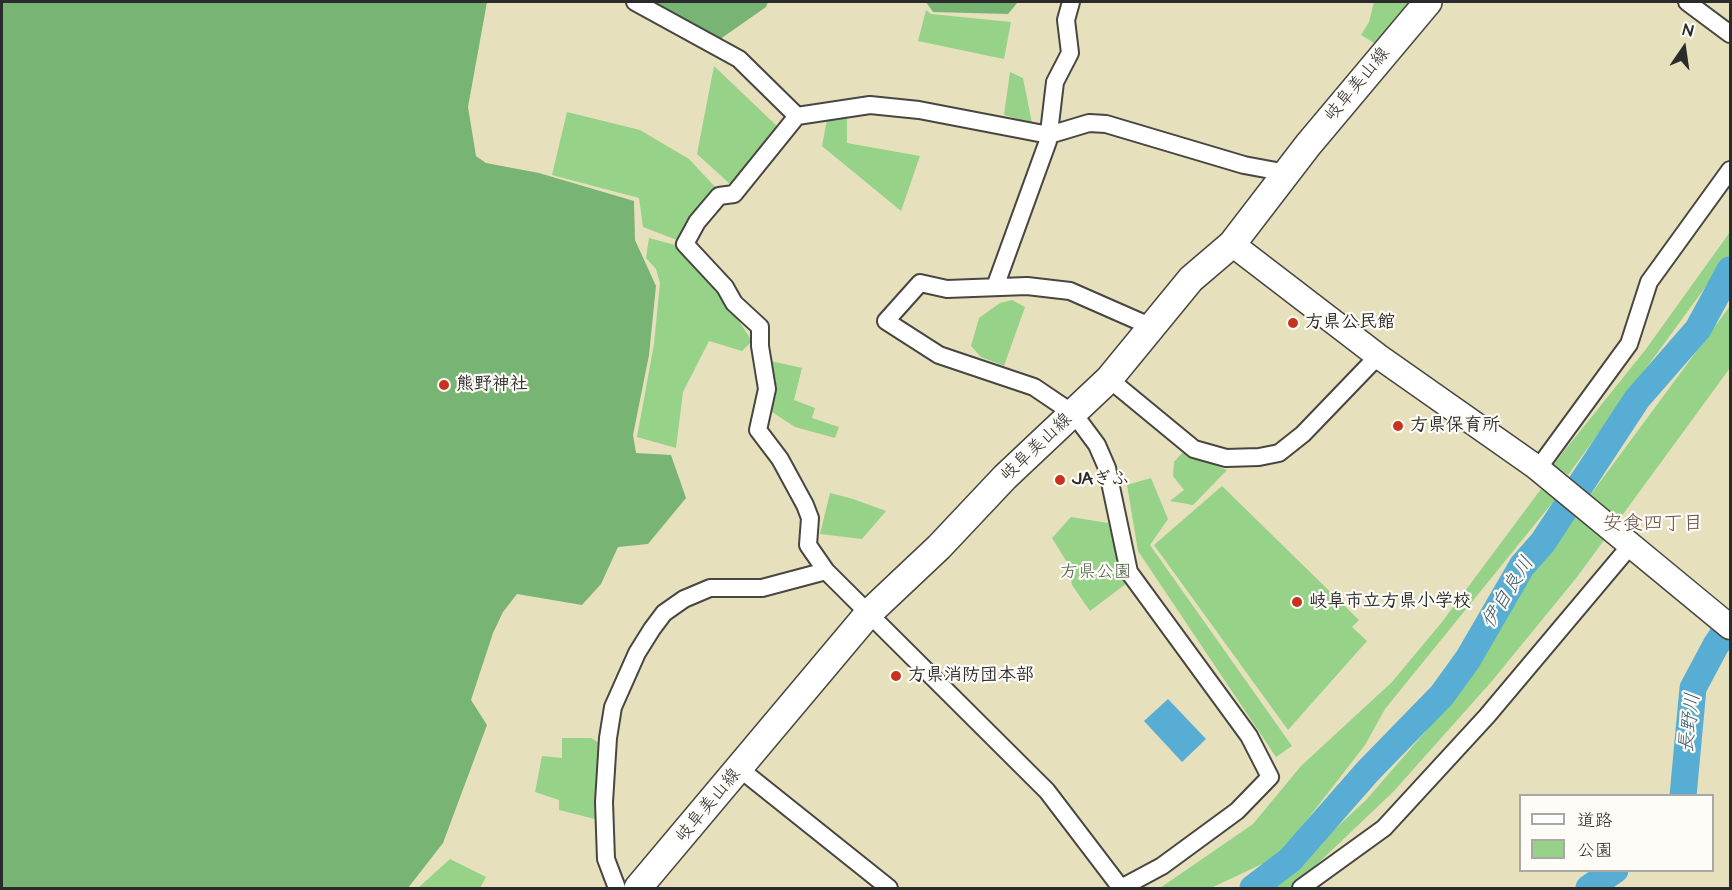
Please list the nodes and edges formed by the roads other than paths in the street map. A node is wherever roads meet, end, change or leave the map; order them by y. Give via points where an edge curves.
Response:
1 (635, 2) edge
2 (1071, 2) edge
3 (1428, 2) edge
4 (1687, 2) edge
5 (1731, 34) edge
6 (797, 116) junction
7 (1049, 135) junction
8 (1731, 170) edge
9 (1287, 173) junction
10 (1232, 244) junction
11 (994, 287) junction
12 (1152, 327) junction
13 (1378, 356) junction
14 (1109, 379) junction
15 (1074, 414) junction
16 (1540, 463) junction
17 (1625, 541) junction
18 (826, 571) junction
19 (869, 613) junction
20 (1726, 619) edge
21 (740, 769) junction
22 (617, 888) edge
23 (638, 888) edge
24 (889, 888) edge
25 (1121, 888) edge
26 (1301, 888) edge

1 - 6 street via 739,59
2 - 7 street via 1066,20 1070,53 1055,82
3 - 9 main road, 岐阜美山線
4 - 5 street
6 - 7 street via 870,105 919,110
6 - 18 street via 734,194 719,196 685,244 725,287 734,303 760,327 766,389 758,430 780,459 805,505 810,518 808,545
7 - 9 street via 1089,123 1106,124 1244,165
7 - 11 street
8 - 16 street via 1649,282 1629,344
9 - 10 main road, 岐阜美山線
10 - 12 main road, 岐阜美山線 via 1191,279
10 - 13 main road
11 - 12 street via 1070,291
11 - 15 street via 947,289 920,283 886,321 939,355 1034,387
12 - 14 main road, 岐阜美山線
13 - 14 street via 1303,434 1279,453 1259,457 1226,458 1194,449
13 - 16 main road
14 - 15 main road, 岐阜美山線
15 - 19 main road, 岐阜美山線
15 - 25 street via 1097,445 1107,468 1129,572 1250,735 1270,777 1237,811 1162,866
16 - 17 main road
17 - 20 main road
17 - 26 street via 1487,716 1384,828
18 - 19 street
18 - 22 street via 762,588 710,588 664,613 652,629 613,707 608,738 606,859
19 - 21 main road, 岐阜美山線
19 - 25 street via 1047,791
21 - 23 main road, 岐阜美山線
21 - 24 street

